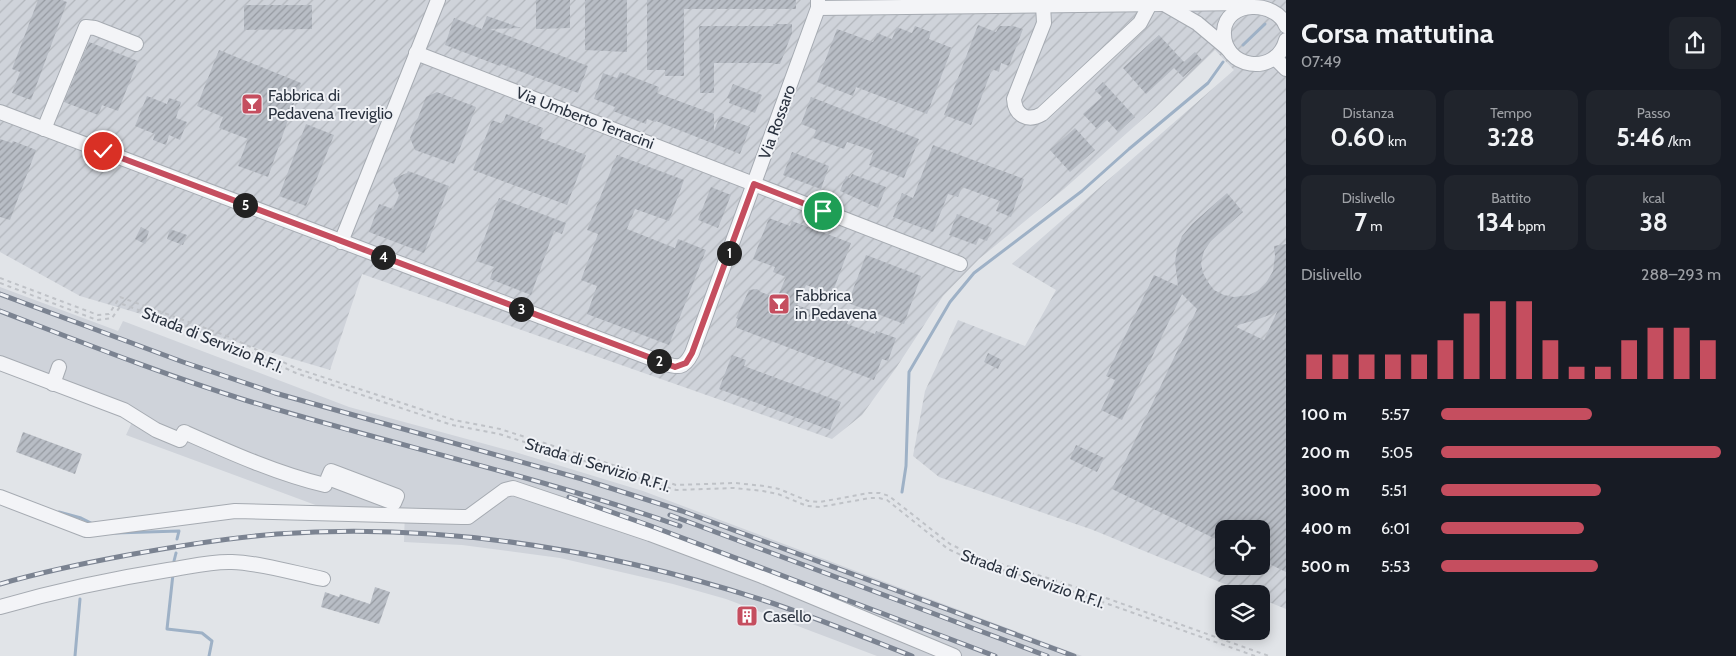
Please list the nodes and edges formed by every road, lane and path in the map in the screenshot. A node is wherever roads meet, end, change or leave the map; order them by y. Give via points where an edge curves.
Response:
1 (438, 0) edge
2 (1270, 2) edge
3 (1248, 3) junction
4 (818, 4) edge
5 (1157, 4) junction
6 (1286, 4) edge
7 (1043, 5) junction
8 (1286, 26) edge
9 (136, 44) dead end
10 (1282, 49) edge
11 (1230, 51) junction
12 (416, 53) junction
13 (1286, 69) edge
14 (0, 112) edge
15 (44, 129) junction
16 (754, 184) junction
17 (341, 242) junction
18 (960, 264) dead end
19 (0, 278) edge
20 (0, 283) edge
21 (14, 358) dead end
22 (0, 363) edge
23 (57, 376) junction
24 (327, 482) junction
25 (0, 498) edge
26 (323, 579) dead end
27 (0, 607) edge
28 (954, 656) edge
29 (1255, 656) edge
30 (1269, 656) edge

1 - 12 street
2 - 3 street
2 - 6 street
2 - 8 street
3 - 5 street
3 - 11 street via 1234,11 1226,23 1224,37
4 - 7 street
4 - 16 street, Via Rossaro
5 - 7 street
5 - 7 street via 1042,114 1029,118 1016,110 1014,99 1044,23
5 - 11 street via 1206,28
9 - 15 street via 86,27
10 - 11 street via 1264,63 1250,64 1236,58
10 - 13 street
12 - 16 street, Via Umberto Terracini
12 - 17 street
14 - 15 street, Via Rossaro
15 - 17 street, Via Rossaro
16 - 17 street, Via Rossaro via 692,353 686,363 678,366
16 - 18 street, Via Umberto Terracini
19 - 30 path via 98,315 109,314 120,297 228,336 307,372 454,420 500,430 676,485 734,483 764,486 820,502 880,493 889,496 950,544 977,557 1061,582
20 - 29 path, Strada di Servizio R.F.I. via 97,320 112,318 122,304 226,341 306,376 452,425 499,434 676,490 734,488 763,491 806,506 820,507 870,498 887,500 948,549 976,562 1060,587
21 - 23 street
22 - 23 street
23 - 24 street via 180,440 184,432 310,482
24 - 24 street via 369,503 373,495 394,503 396,496 331,471
25 - 28 street via 89,530 235,511 462,517 513,488 762,576
26 - 27 street via 251,564 210,563 114,578

